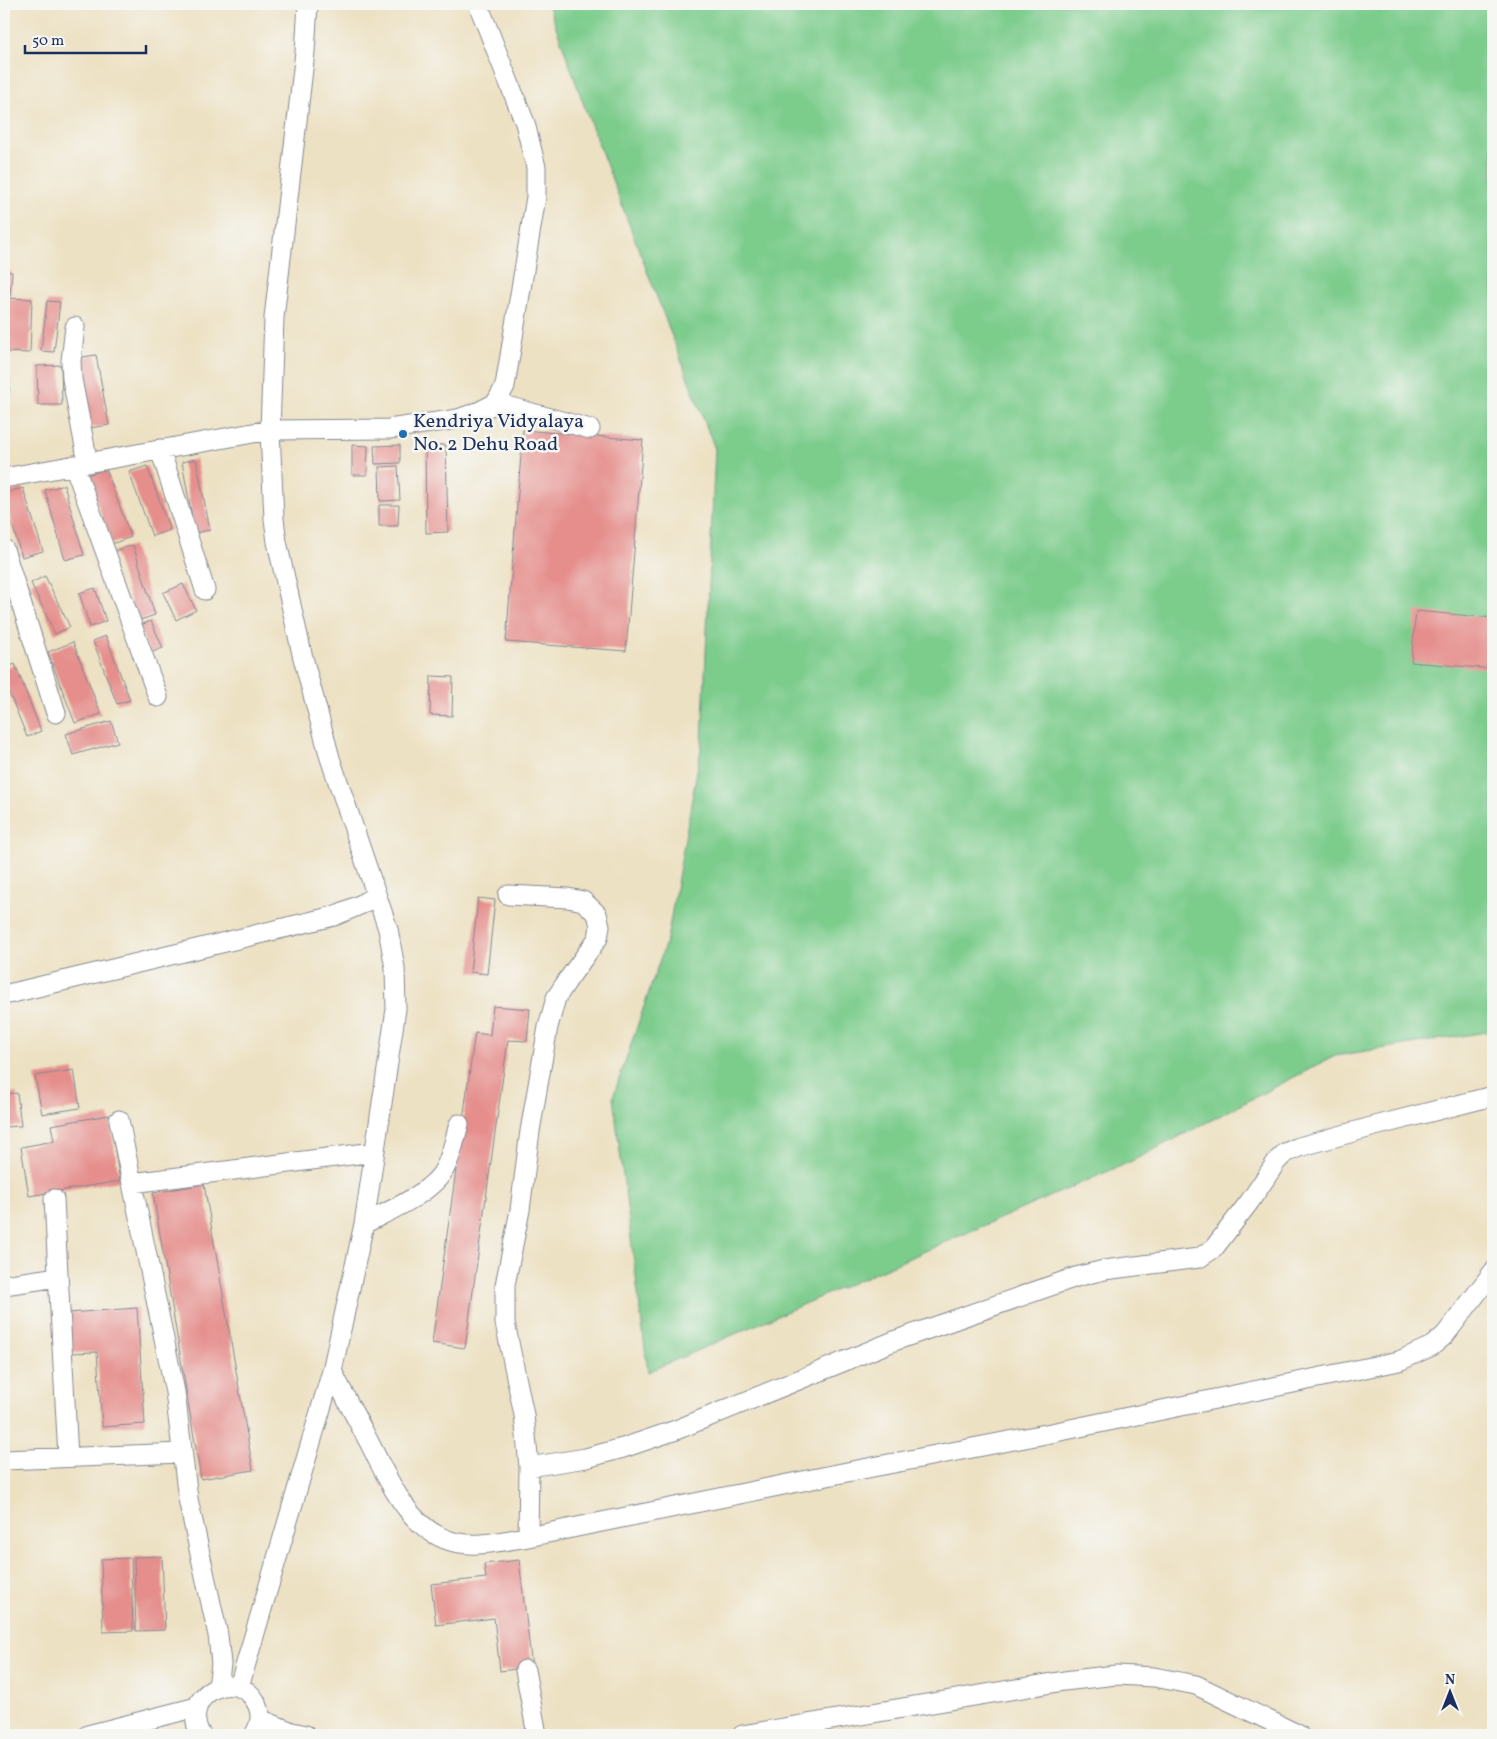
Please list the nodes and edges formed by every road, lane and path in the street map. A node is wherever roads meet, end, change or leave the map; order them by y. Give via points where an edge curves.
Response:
1 (308, 4) edge
2 (478, 4) edge
3 (74, 327) dead end
4 (496, 403) junction
5 (590, 429) dead end
6 (270, 430) junction
7 (160, 449) junction
8 (81, 464) junction
9 (4, 478) edge
10 (4, 549) edge
11 (205, 590) dead end
12 (158, 697) dead end
13 (56, 713) dead end
14 (376, 895) junction
15 (508, 895) dead end
16 (4, 995) edge
17 (1493, 1096) edge
18 (119, 1120) dead end
19 (459, 1124) dead end
20 (374, 1152) junction
21 (132, 1183) junction
22 (54, 1199) dead end
23 (364, 1224) junction
24 (1493, 1272) edge
25 (58, 1277) junction
26 (4, 1284) edge
27 (332, 1371) junction
28 (182, 1453) junction
29 (68, 1458) junction
30 (4, 1460) edge
31 (529, 1467) junction
32 (528, 1537) junction
33 (524, 1670) dead end
34 (218, 1687) junction
35 (239, 1687) junction
36 (197, 1707) junction
37 (257, 1727) edge
38 (1289, 1733) edge
39 (88, 1735) edge
40 (201, 1735) edge
41 (306, 1735) edge
42 (537, 1735) edge
43 (742, 1735) edge

1 - 6 lane via 274,318
2 - 4 lane via 525,123 536,167 536,197 505,386
3 - 8 lane via 71,361
4 - 5 lane
4 - 6 lane via 458,419 389,428
6 - 7 lane
6 - 14 lane via 277,542 302,654 330,758
7 - 8 lane
7 - 11 lane
8 - 9 lane
8 - 12 lane
10 - 13 lane
14 - 16 lane via 334,916
14 - 20 lane via 388,929 395,968 396,1010
15 - 31 lane via 582,901 597,914 600,926 598,938 556,998 548,1028 505,1285 505,1323 524,1415
17 - 31 lane via 1285,1153 1214,1248 1199,1258 1104,1270 1076,1277 894,1341 676,1430 586,1458
18 - 21 lane
19 - 23 lane via 445,1168 436,1181 426,1190
20 - 21 lane
20 - 23 lane
21 - 28 lane via 175,1392
22 - 25 lane
23 - 27 lane
24 - 32 lane via 1445,1335 1432,1346 1399,1361
25 - 26 lane
25 - 29 lane
27 - 32 lane via 390,1483 414,1517 429,1531 461,1544
27 - 35 lane
28 - 29 lane
28 - 34 lane via 188,1499 220,1649
29 - 30 lane
31 - 32 lane
33 - 42 lane
34 - 35 lane
34 - 36 lane via 209,1691
35 - 37 lane via 255,1700 259,1709
36 - 39 lane
36 - 40 lane via 195,1718
37 - 41 lane
38 - 43 lane via 1196,1685 1154,1676 1116,1675 1064,1680

